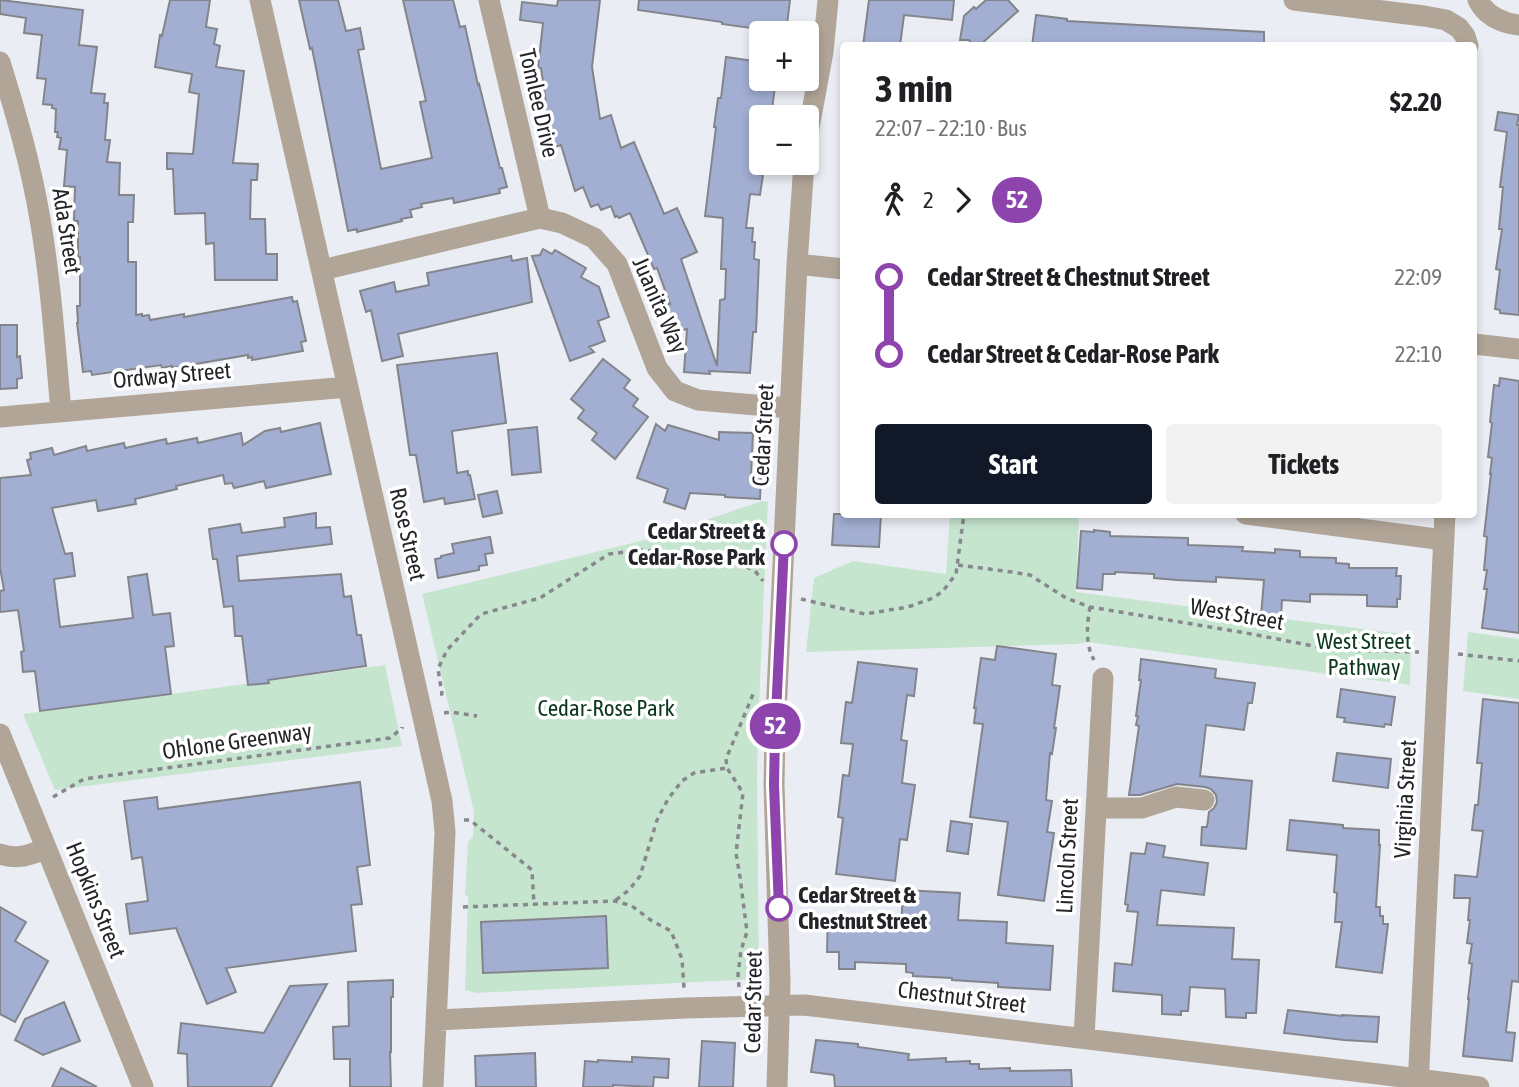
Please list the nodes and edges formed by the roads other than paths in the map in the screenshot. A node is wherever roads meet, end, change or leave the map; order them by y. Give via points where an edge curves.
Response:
1 (260, 0) edge
2 (489, 0) edge
3 (828, 0) edge
4 (1294, 0) edge
5 (1480, 5) edge
6 (1519, 25) edge
7 (1463, 37) edge
8 (0, 62) edge
9 (813, 105) edge
10 (803, 175) edge
11 (540, 218) junction
12 (797, 264) junction
13 (840, 269) edge
14 (322, 270) junction
15 (1477, 344) edge
16 (1519, 349) edge
17 (348, 387) junction
18 (790, 408) junction
19 (61, 411) junction
20 (0, 417) edge
21 (1276, 518) edge
22 (1445, 518) edge
23 (1444, 540) junction
24 (1103, 678) road end
25 (0, 734) edge
26 (1204, 800) dead end
27 (1096, 808) junction
28 (47, 849) junction
29 (0, 854) edge
30 (780, 1005) junction
31 (437, 1020) junction
32 (1084, 1038) junction
33 (1418, 1083) edge
34 (143, 1087) edge
35 (433, 1087) edge
36 (777, 1087) edge
37 (1479, 1087) edge

1 - 14 street, Rose Street
2 - 11 street, Tomlee Drive
3 - 9 street
4 - 7 street via 1446,20
5 - 6 street via 1500,21
8 - 19 street, Ada Street via 40,218
10 - 12 street, Cedar Street
11 - 14 street
11 - 18 street, Juanita Way via 594,238 617,264 657,368 675,391 698,400
12 - 13 street
12 - 18 street, Cedar Street
14 - 17 street, Rose Street
15 - 16 street
17 - 19 street, Ordway Street
17 - 31 street, Rose Street via 444,819
18 - 30 street, Cedar Street via 774,785
19 - 20 street, Ordway Street
21 - 23 street
22 - 23 street, Virginia Street
23 - 33 street, Virginia Street
24 - 27 street, Lincoln Street
25 - 28 street, Hopkins Street
26 - 27 street via 1176,797 1142,808
27 - 32 street, Lincoln Street
28 - 29 street via 25,857
28 - 34 street, Hopkins Street
30 - 31 street, Chestnut Street
30 - 32 street, Chestnut Street
30 - 36 street, Cedar Street
31 - 35 street, Rose Street
32 - 33 street, Chestnut Street
33 - 37 street, Chestnut Street

